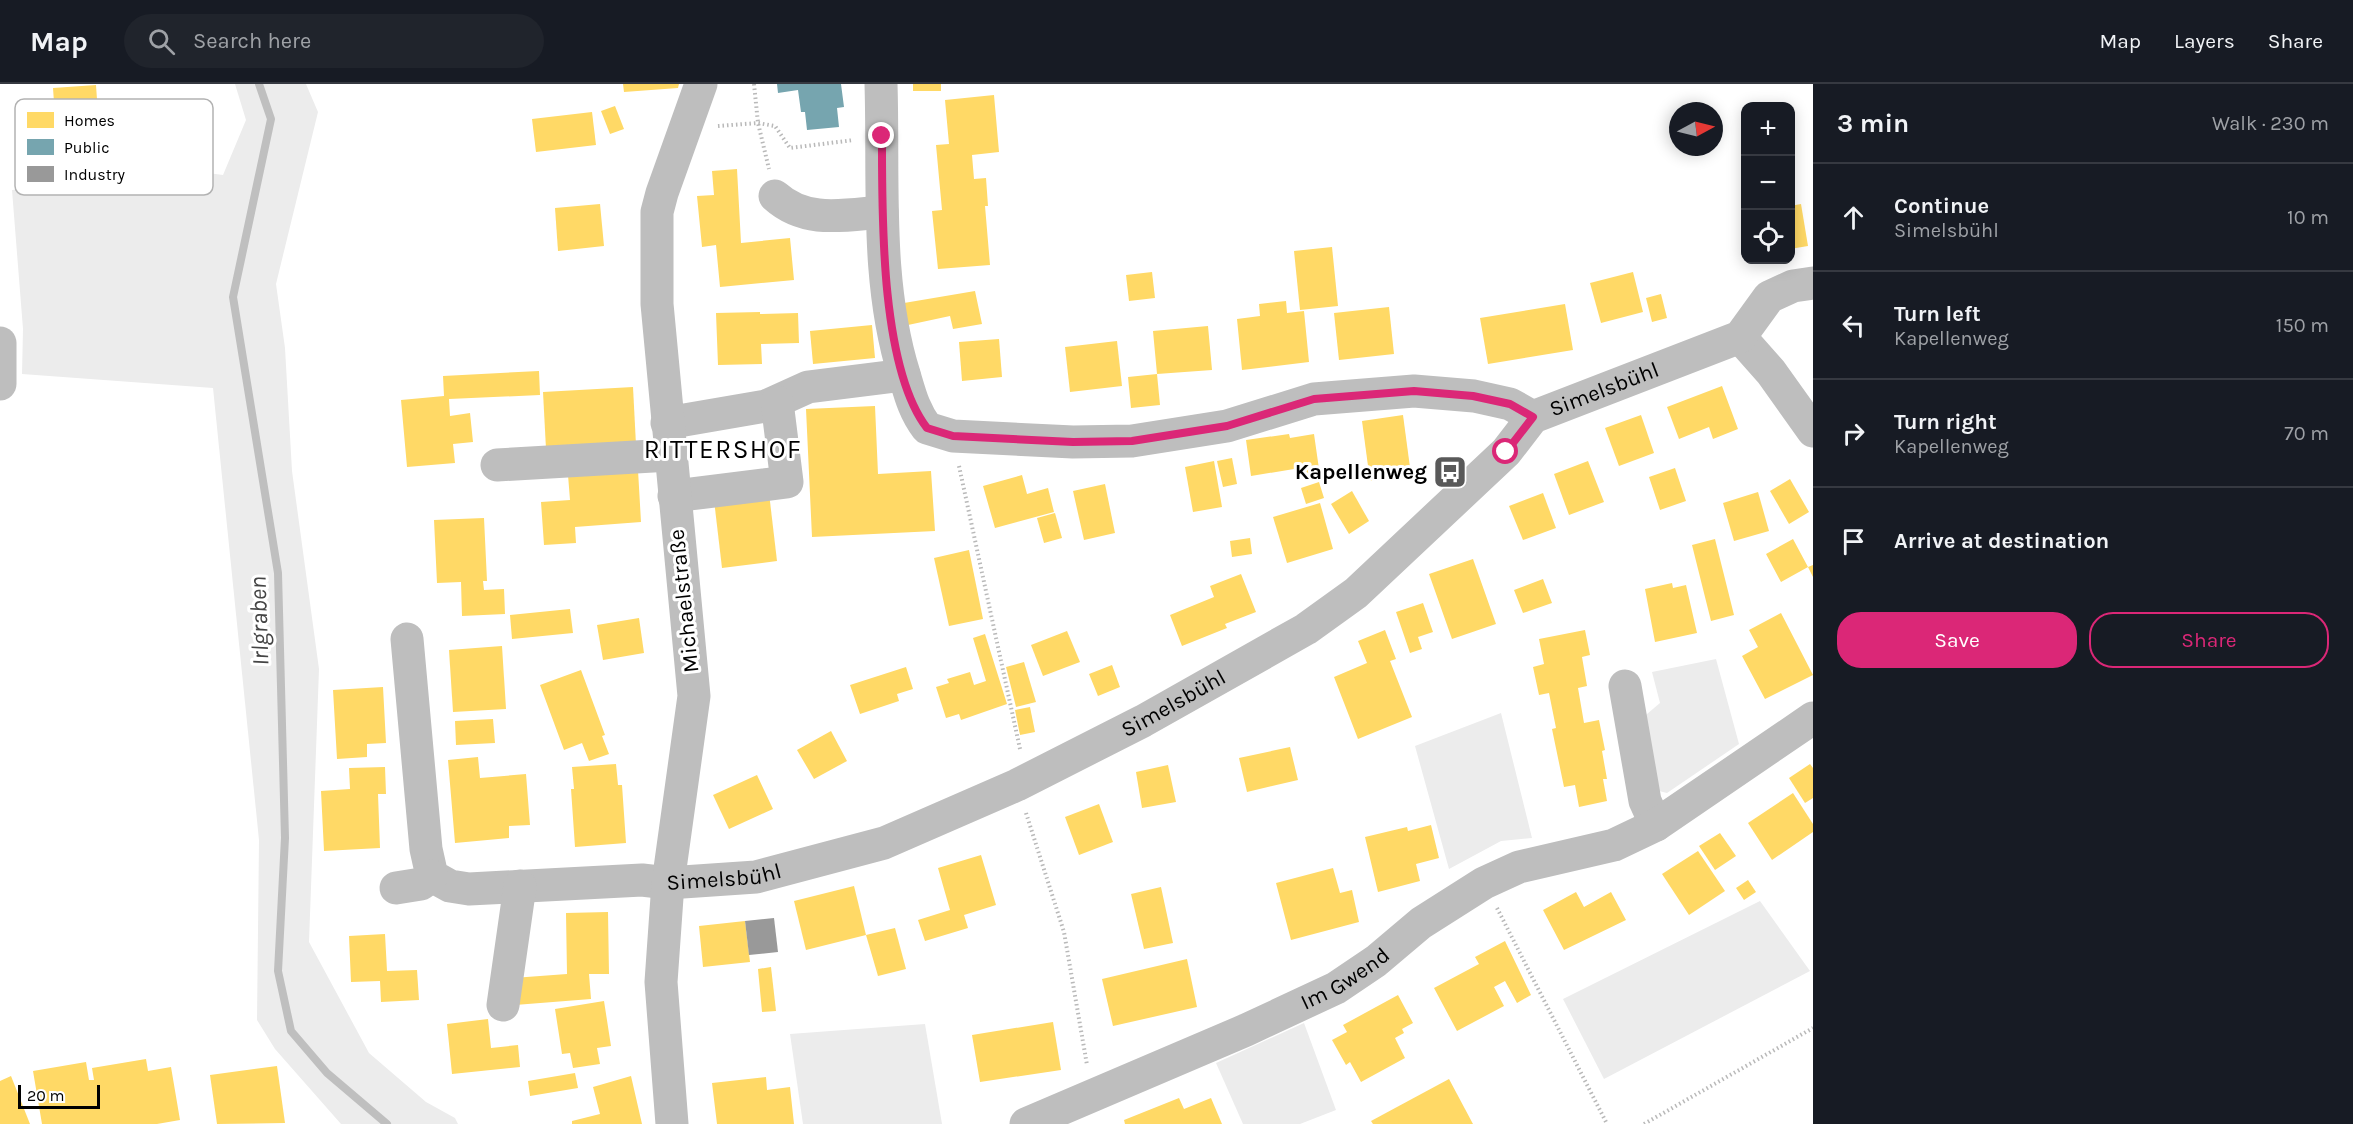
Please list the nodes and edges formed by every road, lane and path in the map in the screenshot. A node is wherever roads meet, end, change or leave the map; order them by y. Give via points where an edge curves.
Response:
1 (701, 84) edge
2 (754, 84) edge
3 (881, 84) edge
4 (758, 123) junction
5 (684, 129) junction
6 (882, 136) junction
7 (775, 196) joint
8 (882, 212) junction
9 (1813, 284) edge
10 (1740, 337) junction
11 (0, 343) edge
12 (904, 375) junction
13 (0, 384) edge
14 (777, 402) junction
15 (1533, 417) junction
16 (667, 423) junction
17 (1813, 431) edge
18 (953, 436) junction
19 (670, 455) junction
20 (497, 465) dead end
21 (674, 496) junction
22 (407, 639) dead end
23 (1625, 686) dead end
24 (1813, 718) edge
25 (1022, 782) junction
26 (1656, 825) junction
27 (432, 876) junction
28 (668, 883) junction
29 (1484, 883) junction
30 (520, 886) junction
31 (396, 888) dead end
32 (503, 1005) dead end
33 (1813, 1028) edge
34 (1082, 1101) junction
35 (672, 1124) edge
36 (1026, 1124) edge
37 (1607, 1124) edge
38 (1644, 1124) edge

1 - 5 street, Michaelstraße
2 - 4 path
3 - 6 street
4 - 5 path
4 - 6 path via 775,126 790,148
4 - 7 path
5 - 16 street, Michaelstraße via 657,212 657,304
6 - 8 street
7 - 8 street via 804,215
8 - 12 street via 887,282
9 - 10 street via 1793,286 1769,297
10 - 15 street, Simelsbühl
10 - 17 street via 1771,372
11 - 13 street
12 - 14 street via 808,387
12 - 18 street via 912,403 927,428
14 - 16 street
14 - 21 street via 787,482
15 - 18 street via 1510,404 1483,398 1414,391 1314,399 1227,426 1132,441
15 - 25 street, Simelsbühl via 1506,452 1356,593 1306,629 1143,721
16 - 19 street, Michaelstraße
18 - 25 path
19 - 20 street
19 - 21 street, Michaelstraße
21 - 28 street, Michaelstraße via 694,696
22 - 27 street via 426,849
23 - 26 street via 1645,801
24 - 26 street, Im Gwend
25 - 28 street, Simelsbühl via 884,843 756,877
25 - 34 path via 1064,932 1089,1076
26 - 29 street, Im Gwend via 1614,845 1519,867
27 - 30 street, Simelsbühl via 450,886 469,889
27 - 31 street via 421,884
28 - 30 street, Simelsbühl via 642,880
28 - 35 street, Michaelstraße via 661,982
29 - 34 street, Im Gwend via 1421,923 1336,988
29 - 37 path
30 - 32 street
33 - 38 path
34 - 36 street, Im Gwend

